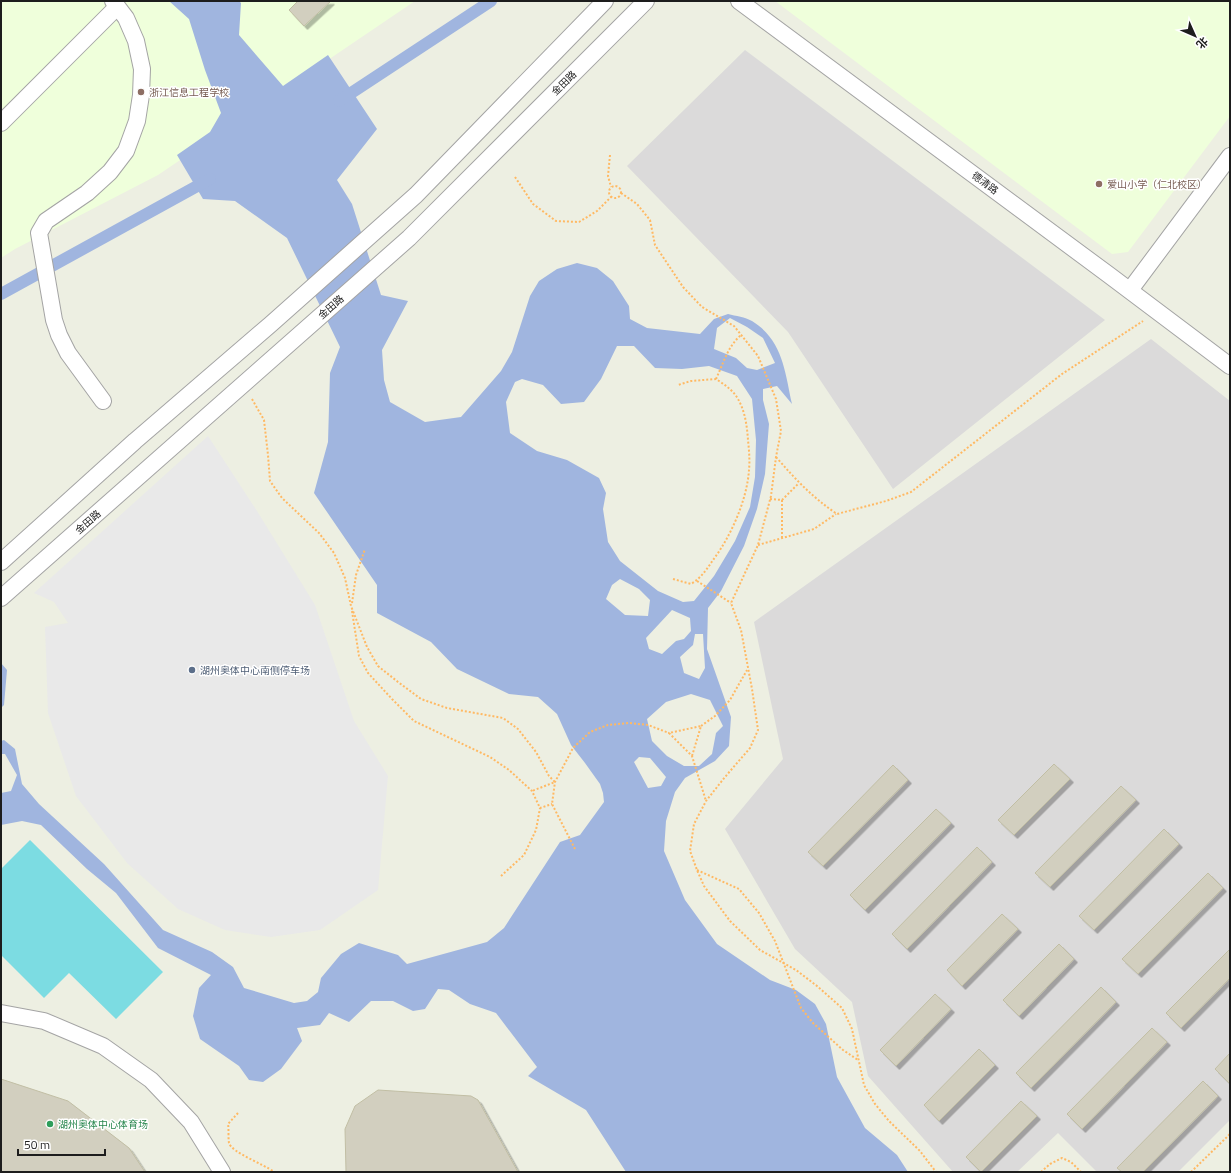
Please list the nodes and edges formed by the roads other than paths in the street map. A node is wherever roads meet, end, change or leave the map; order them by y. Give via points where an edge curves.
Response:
1 (605, 1) edge
2 (646, 1) edge
3 (739, 1) edge
4 (115, 4) edge
5 (1, 123) edge
6 (1230, 156) edge
7 (1130, 290) junction
8 (1230, 366) edge
9 (104, 401) dead end
10 (1, 562) edge
11 (1, 598) edge
12 (1, 1013) edge
13 (222, 1172) edge

1 - 10 street via 416,195
2 - 11 street, 金田路 via 409,238
3 - 7 street, 德清路
4 - 5 street
4 - 9 street via 126,18 136,41 142,69 137,121 126,152 110,172 87,193 46,221 39,233 54,320 59,335 68,353
6 - 7 street
7 - 8 street, 德清路
12 - 13 street via 44,1021 104,1046 151,1080 191,1122

